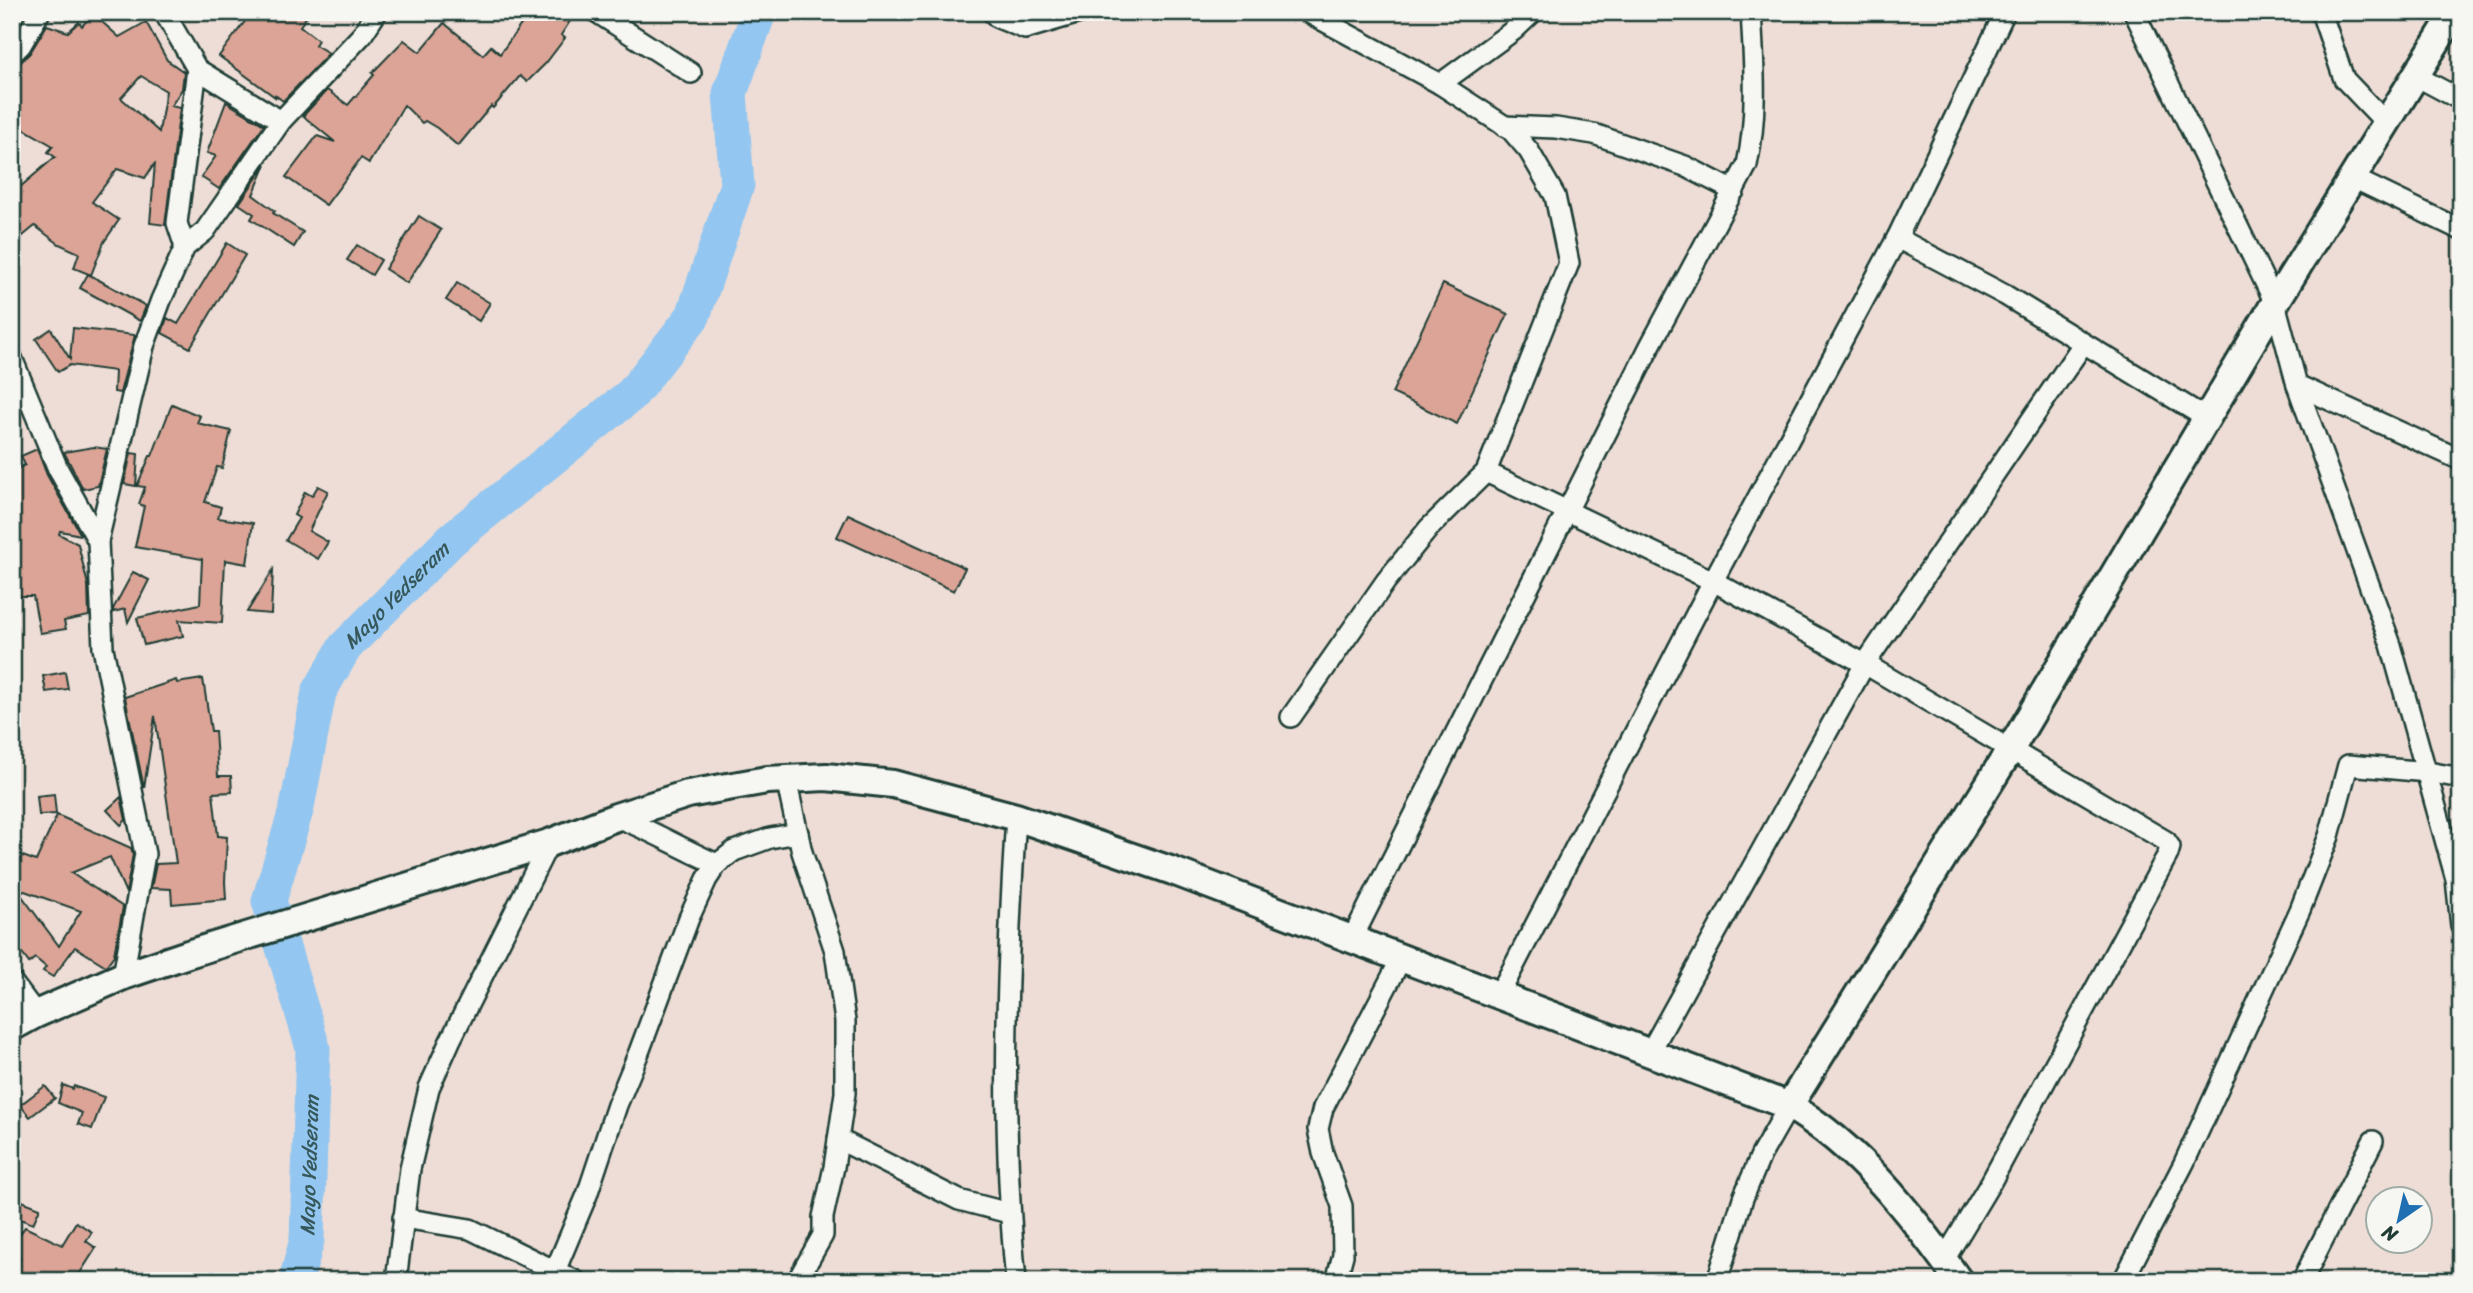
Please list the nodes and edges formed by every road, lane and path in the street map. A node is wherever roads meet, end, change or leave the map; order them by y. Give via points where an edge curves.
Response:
1 (40, 12) edge
2 (163, 12) edge
3 (377, 12) edge
4 (596, 12) edge
5 (992, 12) edge
6 (1083, 12) edge
7 (1307, 12) edge
8 (1533, 12) edge
9 (1751, 12) edge
10 (2005, 12) edge
11 (2134, 12) edge
12 (2321, 12) edge
13 (2455, 12) edge
14 (12, 54) edge
15 (197, 69) junction
16 (691, 73) dead end
17 (2416, 76) junction
18 (1440, 83) junction
19 (2461, 100) edge
20 (281, 121) junction
21 (2386, 123) junction
22 (1504, 126) junction
23 (2353, 178) junction
24 (1734, 191) junction
25 (2461, 230) edge
26 (1897, 238) junction
27 (185, 247) junction
28 (2274, 303) junction
29 (2083, 344) junction
30 (12, 358) edge
31 (2297, 385) junction
32 (2206, 418) junction
33 (2461, 460) edge
34 (1486, 472) junction
35 (1568, 511) junction
36 (98, 541) junction
37 (1713, 581) junction
38 (1865, 664) junction
39 (1291, 717) dead end
40 (2010, 750) junction
41 (2428, 772) junction
42 (2461, 778) edge
43 (786, 779) junction
44 (616, 817) junction
45 (1016, 817) junction
46 (798, 833) junction
47 (549, 843) junction
48 (717, 864) junction
49 (2461, 926) edge
50 (1352, 939) junction
51 (1401, 959) junction
52 (124, 976) junction
53 (12, 982) edge
54 (1500, 995) junction
55 (36, 1014) junction
56 (12, 1027) edge
57 (1650, 1052) junction
58 (1789, 1106) junction
59 (838, 1139) junction
60 (2373, 1141) dead end
61 (1009, 1213) junction
62 (403, 1218) junction
63 (1952, 1270) edge
64 (555, 1271) junction
65 (396, 1281) edge
66 (576, 1281) edge
67 (797, 1281) edge
68 (1016, 1281) edge
69 (1336, 1281) edge
70 (1717, 1281) edge
71 (2123, 1281) edge
72 (2302, 1281) edge

1 - 14 street
2 - 15 street
3 - 20 street via 362,35
4 - 16 street
5 - 6 street via 1026,29
7 - 18 street
8 - 18 street
9 - 24 street via 1753,140
10 - 26 street
11 - 28 street
12 - 21 street via 2344,79
13 - 17 main road
15 - 20 street
15 - 27 street via 177,223
17 - 19 street
17 - 21 main road
18 - 22 street
20 - 27 street via 205,231
21 - 23 main road
22 - 24 street via 1594,135 1685,166
22 - 34 street via 1529,151 1555,196 1569,263
23 - 25 street
23 - 28 main road
24 - 35 street
26 - 29 street via 2005,295
26 - 37 street
27 - 36 street via 144,346
28 - 31 street
28 - 32 main road
29 - 32 street
29 - 38 street
30 - 36 street via 58,469
31 - 33 street
31 - 41 street via 2392,645
32 - 40 main road
34 - 35 street
34 - 39 street via 1429,528 1386,580
35 - 37 street
35 - 50 street
36 - 52 street via 103,648 145,854
37 - 38 street
37 - 54 street
38 - 40 street
38 - 57 street
40 - 58 main road
40 - 63 street via 2170,847 1991,1181
41 - 42 street
41 - 49 street via 2456,879
41 - 71 street via 2348,765 2329,836 2300,910 2184,1163
43 - 44 main road via 688,794
43 - 45 main road via 826,777 892,784
43 - 46 street
44 - 47 main road
44 - 48 street
45 - 50 main road
45 - 61 street via 1006,1016
46 - 48 street via 734,851
46 - 59 street via 835,951 845,1021 845,1093
47 - 52 main road
47 - 62 street via 429,1088
48 - 64 street via 689,918
50 - 51 main road
51 - 54 main road
51 - 69 street via 1323,1108 1318,1129 1342,1206 1343,1255
52 - 55 main road
53 - 55 street
54 - 57 main road
55 - 56 main road
57 - 58 main road
58 - 63 main road via 1812,1119 1884,1187
58 - 70 street via 1761,1155
59 - 61 street via 959,1200
59 - 67 street via 823,1235
60 - 72 street
61 - 68 street
62 - 64 street via 470,1229
62 - 65 street
64 - 66 street

